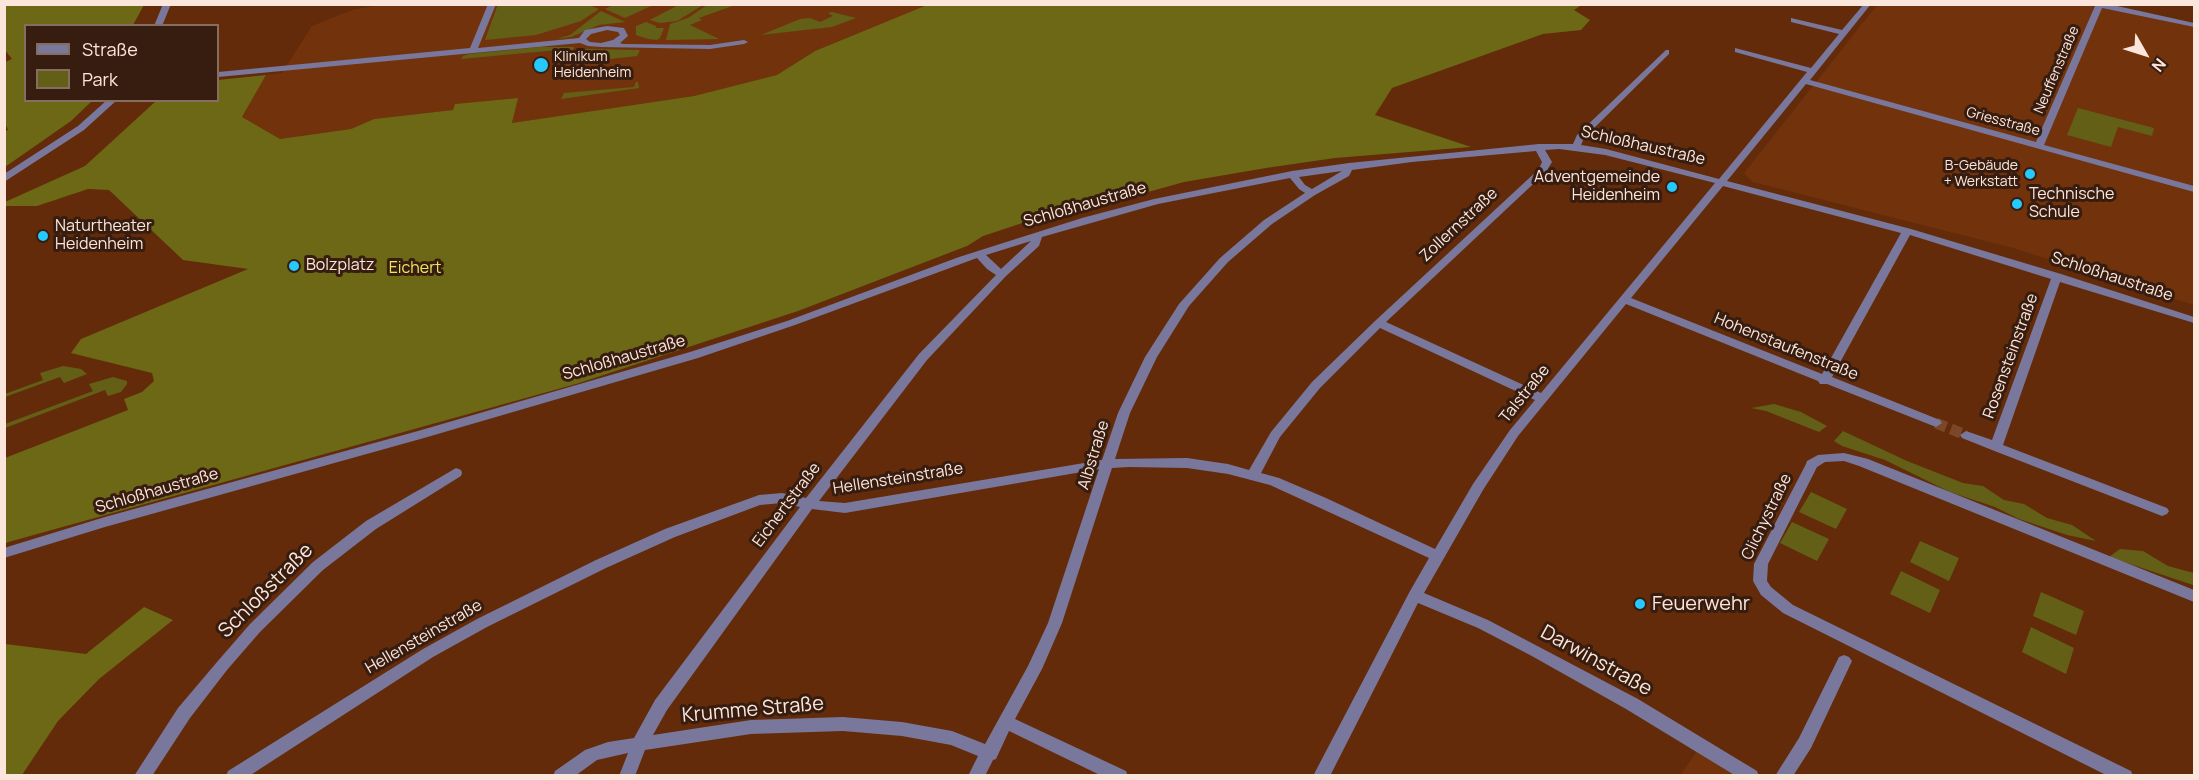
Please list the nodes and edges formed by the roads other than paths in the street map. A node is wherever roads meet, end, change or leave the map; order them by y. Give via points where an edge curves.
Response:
1 (167, 4) edge
2 (492, 4) edge
3 (1868, 4) edge
4 (2097, 5) edge
5 (1794, 20) dead end
6 (159, 24) edge
7 (2194, 25) edge
8 (1845, 33) junction
9 (622, 38) junction
10 (582, 40) junction
11 (744, 42) dead end
12 (608, 44) junction
13 (647, 45) junction
14 (1738, 50) dead end
15 (473, 51) junction
16 (1666, 52) dead end
17 (219, 75) edge
18 (1809, 76) junction
19 (111, 102) edge
20 (2039, 146) junction
21 (1539, 147) junction
22 (1576, 147) junction
23 (1349, 166) junction
24 (1292, 174) junction
25 (4, 179) edge
26 (1722, 181) junction
27 (2194, 189) edge
28 (1312, 194) junction
29 (1907, 231) junction
30 (1037, 235) junction
31 (979, 254) junction
32 (1002, 274) junction
33 (2057, 276) junction
34 (1625, 300) junction
35 (2194, 320) edge
36 (1379, 323) junction
37 (1824, 381) junction
38 (1542, 398) junction
39 (1936, 423) tunnel mouth
40 (1966, 435) tunnel mouth
41 (1996, 447) junction
42 (1110, 464) junction
43 (456, 472) dead end
44 (1253, 475) junction
45 (809, 504) junction
46 (2162, 511) dead end
47 (4, 553) edge
48 (1438, 556) junction
49 (1415, 595) junction
50 (2194, 596) edge
51 (1844, 661) dead end
52 (1006, 722) junction
53 (640, 743) junction
54 (990, 754) junction
55 (142, 776) edge
56 (234, 776) edge
57 (561, 776) edge
58 (627, 776) edge
59 (976, 776) edge
60 (1120, 776) edge
61 (1321, 776) edge
62 (1751, 776) edge
63 (1783, 776) edge
64 (2125, 776) edge

1 - 6 street
2 - 15 street
3 - 8 street, Talstraße
4 - 7 street
4 - 20 street, Neuffenstraße
5 - 8 street
8 - 18 street, Talstraße
9 - 10 street via 622,31 607,28 588,32
9 - 12 street
9 - 13 street
10 - 12 street via 591,45
10 - 15 street
11 - 13 street via 710,47
12 - 13 street
14 - 18 street
15 - 17 street
16 - 22 street via 1587,129
18 - 20 street, Griesstraße
18 - 26 street, Talstraße
19 - 25 street via 73,133
20 - 27 street, Griesstraße
21 - 22 street, Schloßhaustraße
21 - 23 street, Schloßhaustraße
21 - 36 street, Zollernstraße via 1547,162 1543,170
22 - 26 street, Schloßhaustraße
23 - 24 street, Schloßhaustraße
23 - 28 street, Albstraße via 1346,174
24 - 28 street
24 - 30 street, Schloßhaustraße via 1157,201
26 - 29 street, Schloßhaustraße
26 - 34 street, Talstraße
28 - 42 street, Albstraße via 1247,239 1210,275 1173,320 1132,396
29 - 33 street, Schloßhaustraße
29 - 37 street
30 - 31 street, Schloßhaustraße
30 - 32 street, Eichertstraße via 1035,244
31 - 32 street
31 - 47 street, Schloßhaustraße via 694,355
32 - 45 street, Eichertstraße via 923,357
33 - 35 street, Schloßhaustraße
33 - 41 street, Rosensteinstraße
34 - 37 street, Hohenstaufenstraße
34 - 38 street, Talstraße
36 - 38 street
36 - 44 street, Zollernstraße via 1298,405 1275,435
37 - 39 street, Hohenstaufenstraße
38 - 48 street, Talstraße via 1478,487
40 - 41 street
41 - 46 street
42 - 44 street, Hellensteinstraße via 1187,463
42 - 45 street, Hellensteinstraße via 845,508
42 - 52 street, Albstraße via 1055,623
43 - 55 street, Schloßstraße via 370,525 318,566 222,666 184,713
44 - 48 street, Hellensteinstraße via 1304,493
45 - 53 street, Eichertstraße via 661,705
45 - 56 street, Hellensteinstraße via 777,498 745,504 670,533 537,594 428,653
48 - 49 street, Talstraße
49 - 61 street, Talstraße
49 - 62 street, Darwinstraße via 1535,651
50 - 64 street, Clichystraße via 1844,457 1823,458 1812,464 1761,564 1760,581 1788,609
51 - 63 street via 1809,736
52 - 54 street, Albstraße
52 - 60 street
53 - 54 street, Krumme Straße via 751,727 843,724 952,738
53 - 57 street, Krumme Straße via 591,755
53 - 58 street, Eichertstraße
54 - 59 street, Albstraße

